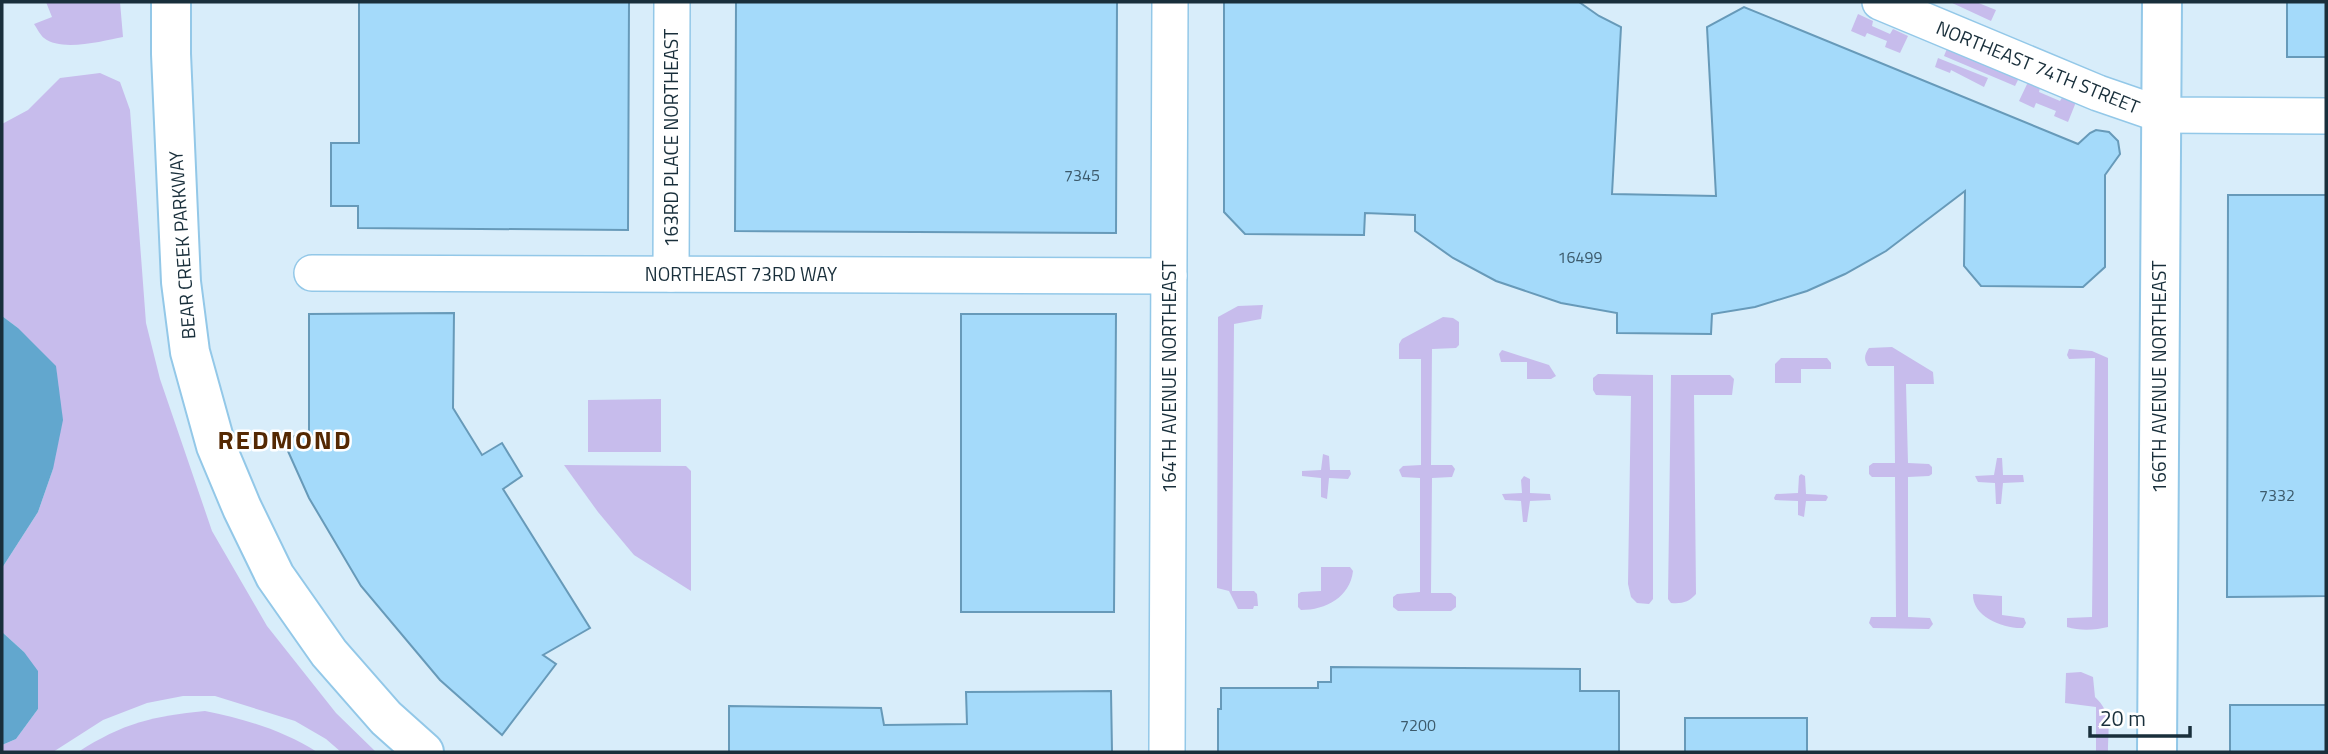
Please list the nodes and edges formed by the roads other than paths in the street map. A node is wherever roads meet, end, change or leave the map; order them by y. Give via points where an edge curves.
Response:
1 (171, 2) edge
2 (672, 2) edge
3 (1171, 2) edge
4 (1880, 2) edge
5 (2162, 2) edge
6 (2162, 115) junction
7 (2326, 116) edge
8 (312, 273) dead end
9 (671, 274) junction
10 (1169, 276) junction
11 (424, 752) edge
12 (1167, 752) edge
13 (2157, 752) edge

1 - 11 main road, BEAR CREEK PARKWAY via 181,282 190,352 216,446 275,576 329,653 386,718
2 - 9 street, 163RD PLACE NORTHEAST
3 - 10 street, 164TH AVENUE NORTHEAST
4 - 6 street, NORTHEAST 74TH STREET
5 - 6 main road, 166TH AVENUE NORTHEAST
6 - 7 street, NORTHEAST 74TH STREET
6 - 13 main road, 166TH AVENUE NORTHEAST
8 - 9 street, NORTHEAST 73RD WAY
9 - 10 street, NORTHEAST 73RD WAY
10 - 12 street, 164TH AVENUE NORTHEAST

